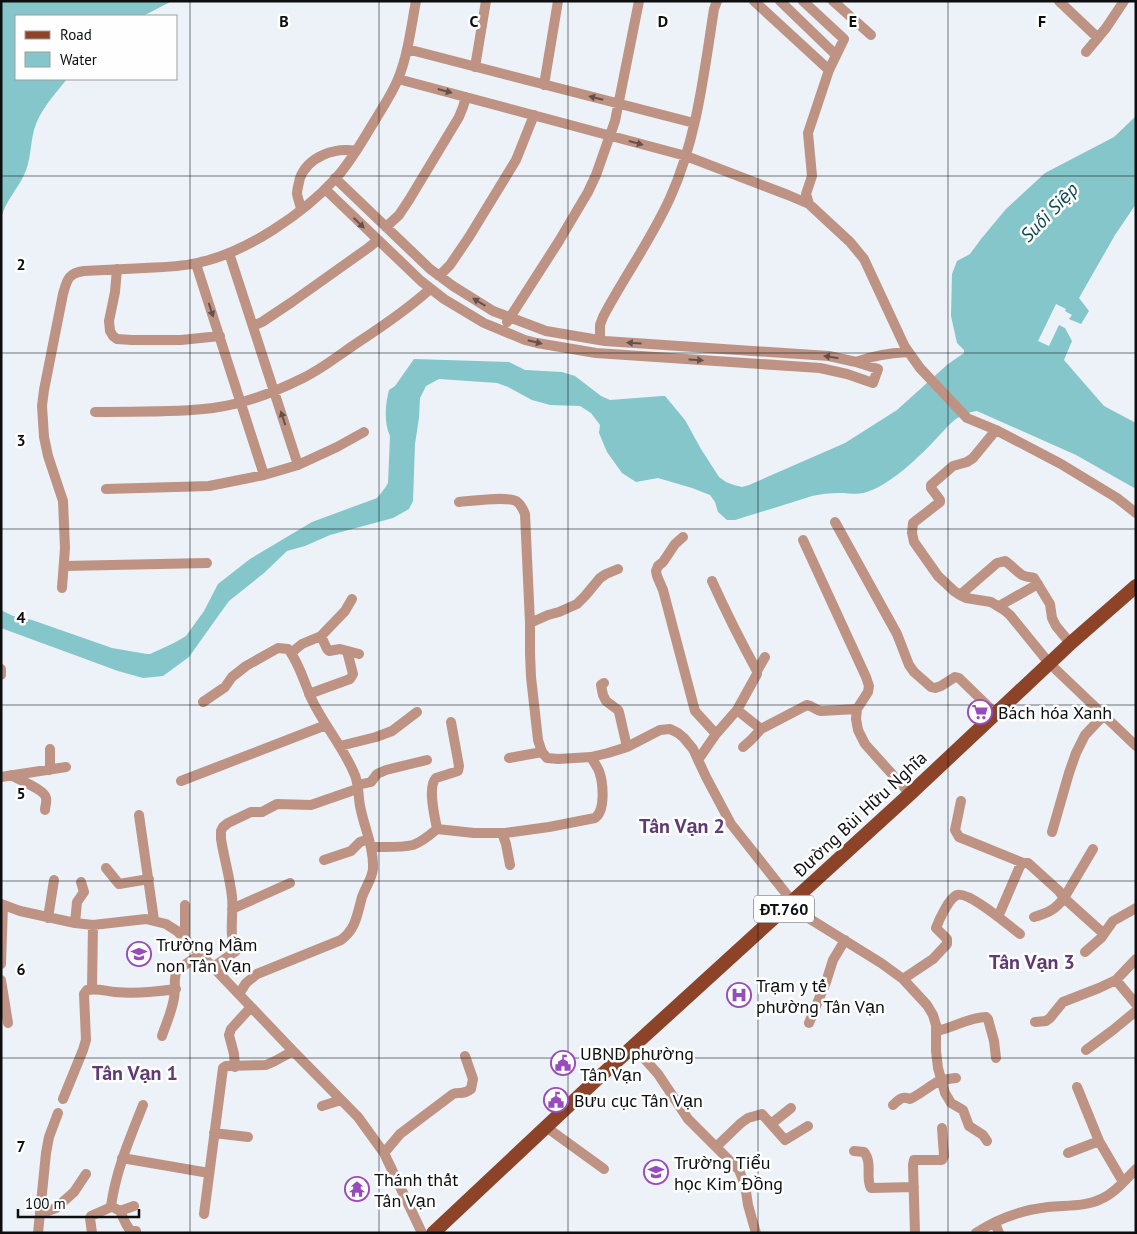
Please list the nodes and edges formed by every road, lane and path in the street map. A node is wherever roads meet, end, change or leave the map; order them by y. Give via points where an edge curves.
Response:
1 (416, 1) edge
2 (486, 1) edge
3 (558, 1) edge
4 (639, 1) edge
5 (717, 1) edge
6 (754, 1) edge
7 (780, 1) edge
8 (803, 1) edge
9 (833, 1) edge
10 (1058, 1) edge
11 (1124, 1) edge
12 (871, 35) dead end
13 (1098, 38) junction
14 (407, 49) junction
15 (1086, 52) dead end
16 (836, 55) junction
17 (475, 66) junction
18 (829, 70) junction
19 (398, 79) junction
20 (544, 84) junction
21 (466, 97) junction
22 (618, 104) junction
23 (534, 115) junction
24 (694, 123) junction
25 (610, 136) junction
26 (356, 151) junction
27 (686, 156) junction
28 (336, 178) junction
29 (324, 189) junction
30 (809, 204) junction
31 (301, 209) junction
32 (386, 228) junction
33 (378, 240) junction
34 (229, 253) junction
35 (196, 264) junction
36 (117, 269) junction
37 (439, 276) junction
38 (430, 289) junction
39 (510, 318) junction
40 (253, 326) junction
41 (502, 330) junction
42 (220, 336) junction
43 (600, 340) junction
44 (908, 352) junction
45 (790, 354) junction
46 (856, 362) junction
47 (791, 366) junction
48 (274, 392) junction
49 (241, 402) junction
50 (95, 412) dead end
51 (996, 430) junction
52 (364, 432) dead end
53 (298, 465) junction
54 (264, 475) junction
55 (106, 489) dead end
56 (459, 502) dead end
57 (1136, 513) edge
58 (835, 522) dead end
59 (683, 537) dead end
60 (803, 540) dead end
61 (206, 563) dead end
62 (64, 566) junction
63 (618, 569) dead end
64 (712, 581) dead end
65 (1038, 584) junction
66 (1136, 586) edge
67 (62, 588) dead end
68 (960, 595) junction
69 (352, 599) dead end
70 (999, 606) junction
71 (530, 623) junction
72 (321, 636) junction
73 (1070, 643) junction
74 (347, 651) junction
75 (291, 653) junction
76 (359, 654) dead end
77 (765, 657) dead end
78 (1049, 663) junction
79 (1, 670) edge
80 (757, 671) junction
81 (1, 675) edge
82 (604, 683) dead end
83 (309, 694) junction
84 (203, 702) dead end
85 (857, 709) junction
86 (737, 710) junction
87 (417, 712) dead end
88 (995, 713) junction
89 (1104, 715) junction
90 (451, 722) dead end
91 (326, 724) junction
92 (761, 730) junction
93 (716, 734) junction
94 (340, 746) junction
95 (1136, 746) edge
96 (628, 747) junction
97 (743, 747) dead end
98 (50, 749) dead end
99 (542, 752) junction
100 (591, 756) junction
101 (510, 758) dead end
102 (427, 760) dead end
103 (698, 760) junction
104 (66, 767) dead end
105 (50, 770) junction
106 (6, 776) edge
107 (181, 782) dead end
108 (357, 787) junction
109 (910, 794) junction
110 (961, 801) dead end
111 (45, 810) dead end
112 (139, 815) dead end
113 (437, 829) junction
114 (1052, 832) dead end
115 (502, 833) junction
116 (370, 843) junction
117 (1093, 849) dead end
118 (324, 860) dead end
119 (1023, 864) junction
120 (510, 866) dead end
121 (106, 868) dead end
122 (148, 879) junction
123 (54, 880) dead end
124 (81, 882) dead end
125 (290, 882) dead end
126 (1064, 898) junction
127 (792, 901) junction
128 (2, 905) edge
129 (185, 906) dead end
130 (1136, 908) edge
131 (232, 909) junction
132 (998, 917) junction
133 (1034, 917) dead end
134 (48, 918) junction
135 (154, 920) junction
136 (75, 923) junction
137 (93, 925) junction
138 (1020, 934) dead end
139 (1104, 934) junction
140 (185, 938) junction
141 (845, 940) junction
142 (1085, 952) dead end
143 (200, 954) junction
144 (1136, 959) edge
145 (1, 964) edge
146 (213, 967) junction
147 (903, 979) junction
148 (1, 980) edge
149 (1116, 980) junction
150 (92, 989) junction
151 (176, 989) junction
152 (239, 994) junction
153 (1136, 1004) edge
154 (251, 1007) junction
155 (1136, 1010) edge
156 (8, 1022) dead end
157 (1035, 1022) dead end
158 (809, 1023) dead end
159 (936, 1031) junction
160 (162, 1036) dead end
161 (633, 1046) junction
162 (1086, 1050) dead end
163 (293, 1051) junction
164 (465, 1056) dead end
165 (996, 1058) dead end
166 (235, 1067) junction
167 (956, 1078) dead end
168 (941, 1081) junction
169 (1078, 1087) dead end
170 (63, 1099) dead end
171 (342, 1100) junction
172 (143, 1105) dead end
173 (893, 1105) dead end
174 (322, 1106) dead end
175 (791, 1108) dead end
176 (58, 1113) dead end
177 (771, 1124) junction
178 (808, 1126) dead end
179 (546, 1127) junction
180 (942, 1128) dead end
181 (214, 1133) junction
182 (248, 1137) dead end
183 (987, 1141) dead end
184 (1099, 1141) junction
185 (717, 1146) junction
186 (854, 1151) dead end
187 (384, 1153) junction
188 (1068, 1153) dead end
189 (122, 1158) junction
190 (604, 1169) dead end
191 (1136, 1169) edge
192 (209, 1173) junction
193 (86, 1174) dead end
194 (1123, 1182) junction
195 (914, 1187) junction
196 (110, 1206) junction
197 (134, 1206) dead end
198 (120, 1211) junction
199 (40, 1214) junction
200 (204, 1214) dead end
201 (995, 1222) junction
202 (136, 1231) dead end
203 (38, 1233) edge
204 (92, 1233) edge
205 (422, 1233) edge
206 (433, 1233) edge
207 (756, 1233) edge
208 (916, 1233) edge
209 (976, 1233) edge
210 (999, 1233) edge

1 - 14 street
2 - 17 street
3 - 20 street
4 - 22 street
5 - 24 street
6 - 18 street
7 - 16 street
8 - 16 street via 844,39
9 - 12 street
10 - 13 street
11 - 13 street
13 - 15 street
14 - 17 street
14 - 19 street
16 - 18 street
17 - 20 street
18 - 30 street via 808,133 812,176 806,194
19 -> 21 street
19 - 26 street
22 -> 20 street
21 - 23 street
21 - 32 street via 459,117 409,200
22 - 24 street
22 - 25 street
23 - 25 street
23 - 37 street via 516,160 462,248
24 - 27 street
25 -> 27 street
25 - 39 street via 588,192
26 - 28 street
26 - 31 street via 348,149 326,154 307,166 297,193
27 - 30 street
27 - 43 street via 671,197 603,317
28 - 29 street
28 - 32 street
29 - 31 street
29 -> 33 street
30 - 44 street via 850,242 864,260
31 - 34 street via 274,229
32 - 37 street
33 - 38 street
33 - 40 street
34 - 35 street
34 - 40 street
35 - 36 street
35 -> 42 street
36 - 42 street via 109,321 110,331 117,339
36 - 62 street via 84,270 70,275 63,294 44,390 44,437 63,501
39 -> 37 street
38 - 41 street via 480,321
38 - 48 street via 406,310 318,369
39 - 41 street
39 - 43 street via 546,331
40 - 48 street
41 -> 47 street via 536,343 596,353
42 - 49 street
45 -> 43 street
44 - 46 street via 872,356
44 - 51 street via 967,418
46 -> 45 street via 829,356
45 - 47 street
46 - 47 street via 878,369 872,383 820,368
48 - 49 street
53 -> 48 street
49 - 50 street via 178,411
49 - 54 street
51 - 57 street via 1061,464 1118,498
51 - 68 street via 973,458 953,466 931,485 940,502 913,522 914,542 938,576
52 - 53 street
53 - 54 street
54 - 55 street via 210,486
56 - 71 street via 502,499 515,501 522,507 525,514
58 - 88 street via 897,634 914,672 935,688 955,677 962,680
59 - 93 street via 656,571 695,711
60 - 85 street via 869,686
61 - 62 street
62 - 67 street
63 - 71 street via 600,578 577,604
64 - 80 street
65 - 68 street via 1034,578 1022,575 1005,561 997,563
65 - 70 street
65 - 73 street via 1050,604 1056,626
66 - 73 main road, Đường Bùi Hữu Nghĩa / ĐT.760
68 - 70 street
69 - 72 street
70 - 78 street
71 - 99 street via 532,677
72 - 74 street via 329,651
72 - 75 street
73 - 78 main road, Đường Bùi Hữu Nghĩa / ĐT.760
74 - 76 street
74 - 83 street via 353,674 350,679
75 - 83 street
75 - 84 street via 288,649 278,648 246,666 225,687
77 - 80 street
78 - 88 main road, Đường Bùi Hữu Nghĩa / ĐT.760
78 - 89 street
79 - 81 street
80 - 86 street
82 - 96 street via 601,685 603,695 618,710
83 - 91 street
85 - 92 street via 821,711 807,705
85 - 109 street via 858,730 865,744
86 - 92 street
86 - 93 street
87 - 94 street via 392,731
88 - 109 main road, Đường Bùi Hữu Nghĩa / ĐT.760
89 - 95 street
89 - 114 street via 1085,735 1076,754
90 - 113 street via 459,766 458,771 433,780 431,790
91 - 94 street
91 - 107 street
92 - 97 street
93 - 103 street
94 - 108 street via 355,774
96 - 100 street
96 - 103 street via 660,730 670,730 684,738
98 - 105 street
99 - 100 street via 553,759
99 - 101 street
100 - 115 street via 601,778 602,807 598,815 549,827
102 - 108 street via 386,770 371,782
103 - 127 street via 731,824
104 - 105 street
105 - 106 street
106 - 111 street via 45,794
108 - 116 street
108 - 131 street via 311,805 277,804 262,812 245,814 223,827 221,839
109 - 127 main road, Đường Bùi Hữu Nghĩa / ĐT.760
110 - 119 street via 955,830 959,837
112 - 122 street
113 - 115 street
113 - 116 street via 414,845
115 - 120 street
116 - 118 street via 360,842 351,850
116 - 152 street via 373,870 350,933 341,940 257,974
117 - 126 street
119 - 126 street via 1028,864
119 - 132 street
121 - 122 street via 119,884
122 - 135 street
123 - 134 street
124 - 136 street via 84,892 77,902
125 - 131 street
126 - 133 street via 1047,914
126 - 139 street
127 - 141 street via 810,919
127 - 161 main road, Đường Bùi Hữu Nghĩa / ĐT.760
128 - 134 street
128 - 145 street
129 - 140 street
130 - 139 street via 1113,921
131 - 146 street via 231,936 236,951
132 - 138 street
132 - 147 street via 963,895 953,897 936,928 947,939 947,944
134 - 136 street
135 - 137 street
135 - 140 street via 166,924
136 - 137 street
137 - 150 street
139 - 142 street
140 - 143 street
141 - 147 street
141 - 158 street
143 - 146 street
143 - 151 street via 177,970
144 - 149 street
146 - 152 street
147 - 159 street via 927,1005
148 - 156 street
149 - 153 street
149 - 157 street via 1062,1002 1046,1021
150 - 151 street via 135,993
150 - 170 street via 84,994 86,1040
151 - 160 street
152 - 154 street
154 - 163 street
154 - 166 street via 229,1035
155 - 162 street
159 - 165 street via 986,1017
159 - 168 street
161 - 179 main road, Đường Bùi Hữu Nghĩa / ĐT.760
161 - 185 street via 658,1074 688,1119
163 - 166 street via 266,1065
163 - 171 street
164 - 187 street via 473,1079 471,1089 455,1093 400,1134
166 - 181 street via 226,1066 222,1071
167 - 168 street
168 - 173 street
168 - 183 street via 951,1102 963,1110 969,1126
169 - 184 street
171 - 174 street
171 - 187 street
172 - 189 street
175 - 177 street
176 - 199 street via 49,1137
177 - 178 street via 785,1140
177 - 185 street via 762,1114 748,1118
179 - 190 street
179 - 206 main road, Đường Bùi Hữu Nghĩa / ĐT.760
180 - 195 street via 944,1156 942,1160 914,1160
181 - 182 street
181 - 192 street
184 - 188 street
184 - 194 street
185 - 207 street via 740,1170
186 - 195 street via 864,1152 866,1156 871,1188
187 - 205 street
189 - 192 street
189 - 196 street
191 - 194 street
192 - 200 street
193 - 199 street via 74,1192 56,1208
194 - 201 street via 1095,1202 1028,1210
195 - 208 street
196 - 198 street
196 - 204 street via 91,1216
197 - 198 street
198 - 202 street via 128,1229
199 - 203 street
201 - 209 street
201 - 210 street

